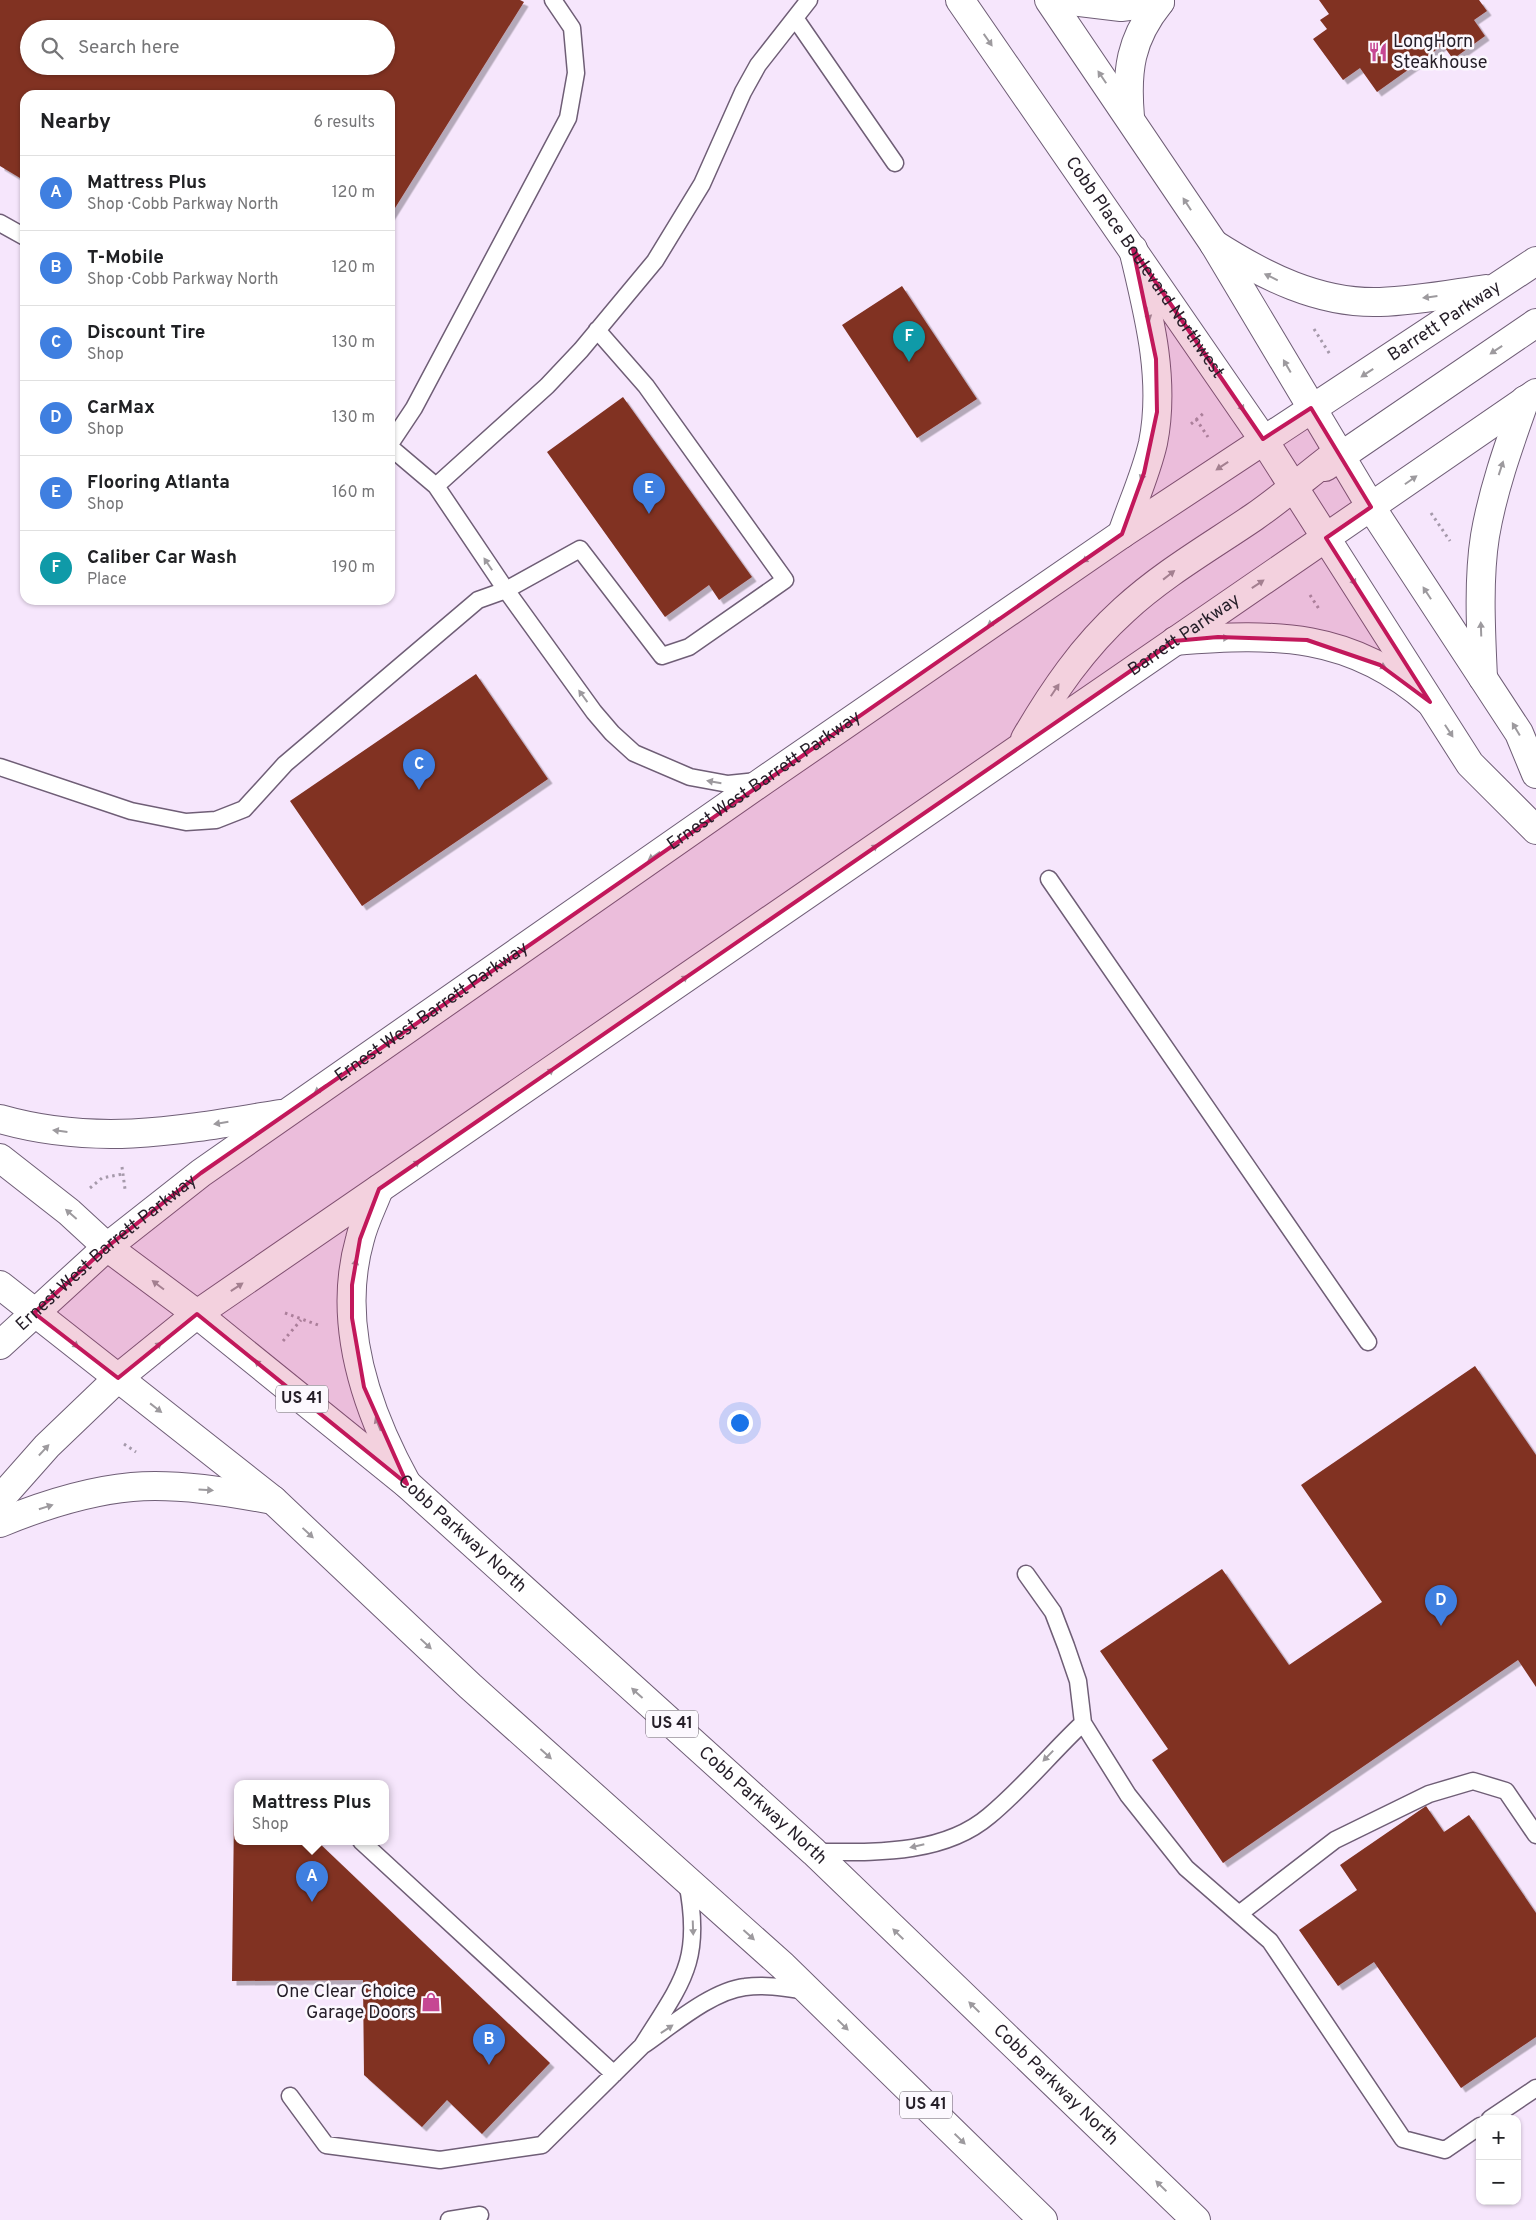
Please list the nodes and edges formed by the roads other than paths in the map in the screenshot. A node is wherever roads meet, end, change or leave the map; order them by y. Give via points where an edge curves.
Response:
1 (553, 0) edge
2 (809, 0) edge
3 (960, 0) edge
4 (1050, 0) edge
5 (1063, 0) edge
6 (1162, 1) edge
7 (795, 18) junction
8 (1130, 117) junction
9 (895, 163) dead end
10 (0, 223) edge
11 (20, 234) edge
12 (1214, 244) junction
13 (1133, 249) junction
14 (1536, 261) edge
15 (1495, 288) junction
16 (1536, 323) edge
17 (597, 330) junction
18 (1531, 397) edge
19 (1311, 408) junction
20 (395, 437) edge
21 (1263, 439) junction
22 (395, 449) edge
23 (1339, 454) junction
24 (436, 486) junction
25 (1294, 489) junction
26 (1371, 507) junction
27 (1122, 534) junction
28 (1326, 538) junction
29 (506, 590) junction
30 (1174, 641) junction
31 (1483, 678) junction
32 (881, 699) joint
33 (1430, 702) junction
34 (1020, 746) junction
35 (0, 767) edge
36 (1536, 774) edge
37 (763, 781) junction
38 (1536, 830) edge
39 (1049, 879) dead end
40 (286, 1113) junction
41 (0, 1119) edge
42 (0, 1158) edge
43 (379, 1189) junction
44 (107, 1247) junction
45 (0, 1285) edge
46 (34, 1313) junction
47 (197, 1314) junction
48 (1368, 1342) dead end
49 (0, 1345) edge
50 (118, 1378) junction
51 (407, 1484) junction
52 (0, 1499) edge
53 (273, 1500) junction
54 (0, 1523) edge
55 (1026, 1574) dead end
56 (1083, 1723) junction
57 (1536, 1835) edge
58 (365, 1845) edge
59 (814, 1852) junction
60 (686, 1880) junction
61 (1238, 1914) junction
62 (809, 1991) junction
63 (642, 2046) junction
64 (614, 2074) junction
65 (1536, 2088) edge
66 (290, 2096) dead end
67 (1496, 2115) edge
68 (1476, 2129) edge
69 (480, 2215) dead end
70 (449, 2220) edge
71 (1043, 2220) edge
72 (1196, 2220) edge

1 - 20 lane via 572,28 576,73 568,118 414,408
2 - 7 lane
3 -> 13 main road, Cobb Place Boulevard Northwest
8 -> 4 main road
5 - 6 main road via 1121,7
6 - 8 main road via 1141,26 1133,50 1128,98
7 - 9 lane
7 - 17 lane via 758,65 702,184 654,261
12 -> 8 main road
10 - 11 lane
15 -> 12 main road via 1379,303 1332,298 1289,286
19 -> 12 main road
13 -> 21 main road, Cobb Place Boulevard Northwest
13 -> 27 main road via 1152,335 1158,385 1157,412 1153,442
14 - 15 main road, Barrett Parkway
15 -> 19 main road, Barrett Parkway
16 -> 23 main road
17 - 24 lane via 547,386
17 - 29 lane via 646,386 786,580 688,647 662,656 580,549
26 -> 18 main road, Barrett Parkway
31 -> 18 main road via 1480,621 1485,538 1499,473
19 - 21 main road, Barrett Parkway
19 - 23 main road
21 - 25 main road, Cobb Place Boulevard Northwest
21 -> 27 main road, Barrett Parkway
22 - 24 lane
23 - 25 main road
23 - 26 main road
29 -> 24 lane
25 - 28 main road, Cobb Place Boulevard Northwest
34 -> 25 main road via 1056,688 1082,654 1124,610 1183,564
26 - 28 main road, Barrett Parkway
31 -> 26 main road
27 -> 32 main road, Barrett Parkway
30 -> 28 main road, Barrett Parkway
28 -> 33 main road, Cobb Place Boulevard Northwest
29 - 35 lane via 478,600 285,764 244,809 216,820 186,822 131,811
37 -> 29 lane via 728,784 690,777 634,752 594,712
30 -> 33 main road via 1218,637 1307,640 1345,650 1380,665 1407,681
30 - 34 main road, Barrett Parkway
36 -> 31 main road via 1520,733
32 - 37 main road, Ernest West Barrett Parkway
33 -> 38 main road via 1470,764
43 -> 34 main road, Barrett Parkway
37 -> 40 main road, Ernest West Barrett Parkway
39 - 48 lane
40 -> 41 main road via 156,1133 111,1136 58,1131
40 - 44 main road, Ernest West Barrett Parkway via 188,1183
44 -> 42 main road, US 41 via 70,1212
47 -> 43 main road
51 -> 43 main road via 392,1457 364,1387 352,1318 352,1285 360,1239
44 - 46 main road, Ernest West Barrett Parkway
47 -> 44 main road, US 41
45 - 46 main road, US 41
46 - 49 main road, Ernest West Barrett Parkway
46 -> 50 main road, US 41
50 -> 47 main road
51 -> 47 main road, Cobb Parkway North / US 41
52 -> 50 main road via 47,1446
50 -> 53 main road, US 41
59 -> 51 main road, Cobb Parkway North / US 41
54 -> 53 main road via 52,1504 133,1487 229,1492
53 -> 60 main road, US 41 via 470,1686
55 - 56 lane via 1053,1612 1078,1681
56 -> 59 lane via 988,1818 948,1839 908,1848
56 - 61 lane via 1128,1795 1186,1868
57 - 61 lane via 1506,1791 1473,1781 1429,1794 1335,1840
58 - 64 lane
72 -> 59 main road, Cobb Parkway North / US 41
60 -> 62 main road, US 41
60 -> 63 lane via 693,1909 694,1938 688,1967 678,1990
61 - 68 lane via 1270,1941 1404,2139 1445,2150
63 -> 62 lane via 716,1996 736,1989 769,1986
62 -> 71 main road, US 41
63 - 64 lane
64 - 66 lane via 542,2145 440,2160 326,2145
65 - 67 lane
69 - 70 lane

